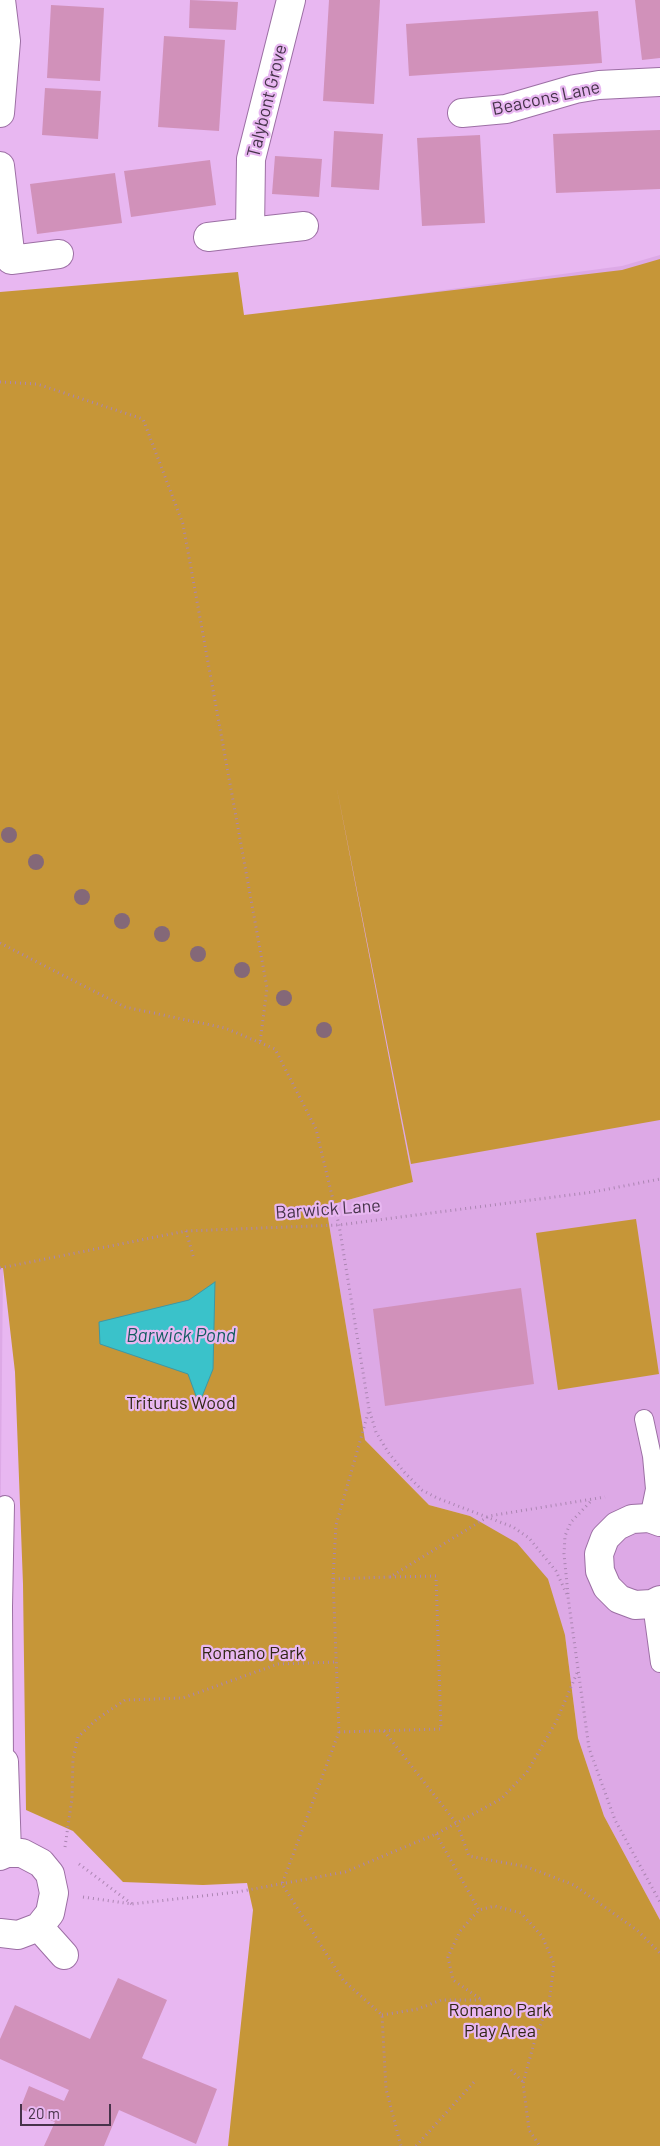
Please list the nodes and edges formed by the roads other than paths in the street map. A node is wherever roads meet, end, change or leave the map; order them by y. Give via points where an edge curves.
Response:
1 (1, 0) edge
2 (291, 0) edge
3 (660, 82) edge
4 (0, 113) edge
5 (462, 114) dead end
6 (0, 166) edge
7 (304, 226) dead end
8 (250, 232) junction
9 (208, 237) dead end
10 (59, 254) dead end
11 (644, 1420) dead end
12 (5, 1505) dead end
13 (656, 1520) edge
14 (656, 1602) edge
15 (2, 1604) edge
16 (2, 1652) edge
17 (660, 1663) edge
18 (1, 1733) edge
19 (4, 1762) joint
20 (4, 1854) edge
21 (39, 1927) junction
22 (0, 1933) edge
23 (64, 1955) dead end

1 - 4 street via 6,40
2 - 8 street, Talybont Grove via 252,160
3 - 5 street, Beacons Lane via 599,85 506,109
6 - 10 street via 11,260
7 - 8 street
8 - 9 street
11 - 13 lane via 652,1456
12 - 15 lane
13 - 14 street via 632,1519 617,1526 605,1538 599,1554 600,1571 607,1587 619,1598 635,1605
14 - 17 lane
15 - 16 lane
16 - 18 lane
18 - 19 lane
19 - 20 street
20 - 21 street via 22,1853 41,1863 50,1874 54,1893 50,1913
21 - 22 street via 18,1936
21 - 23 street

